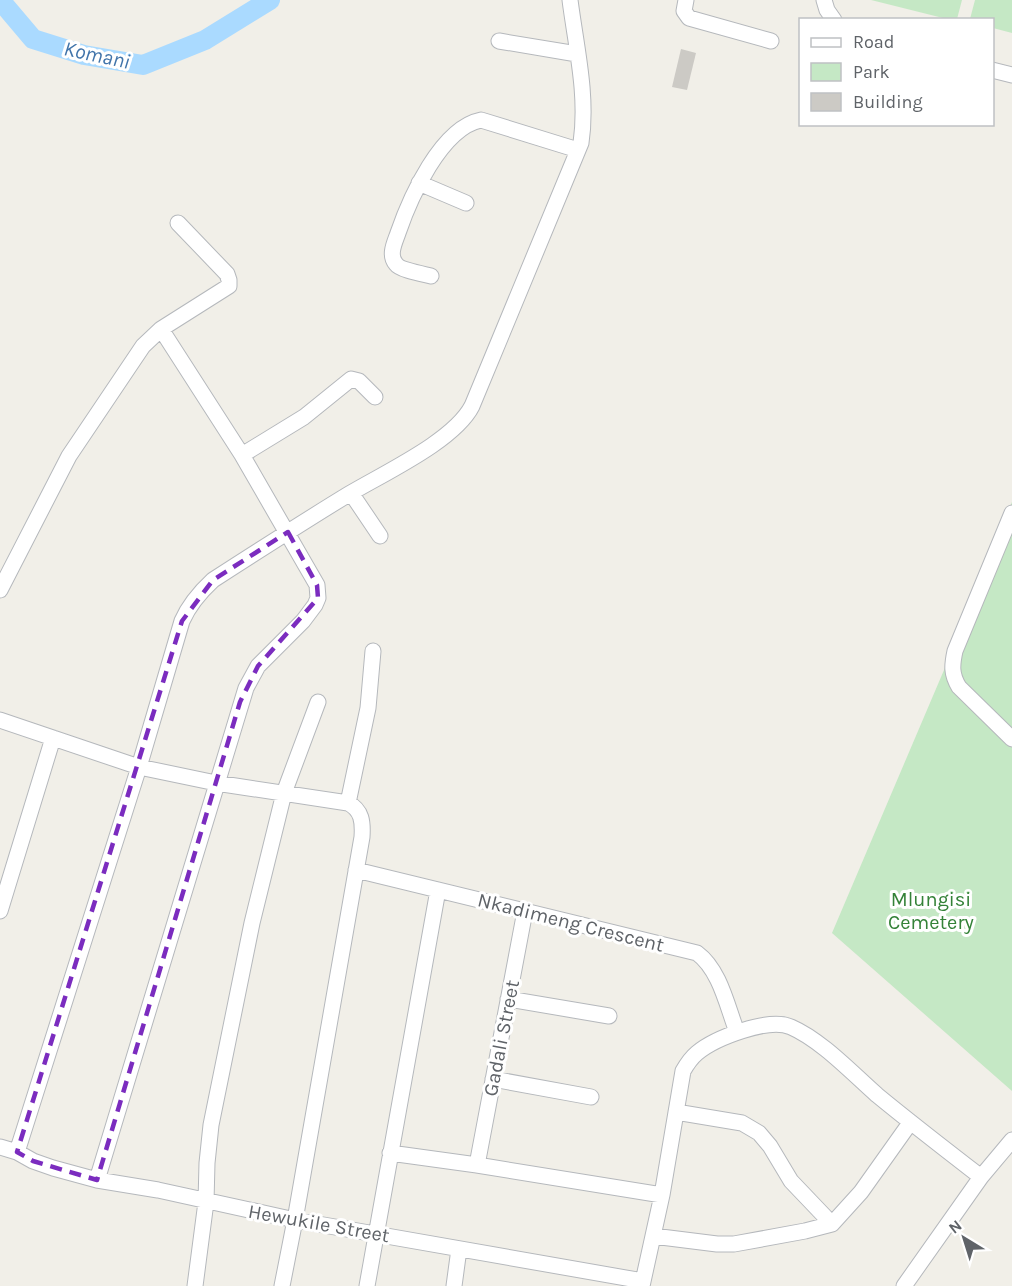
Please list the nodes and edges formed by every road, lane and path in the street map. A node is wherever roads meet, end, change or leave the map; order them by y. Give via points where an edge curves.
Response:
1 (570, 0) edge
2 (686, 0) edge
3 (824, 0) edge
4 (832, 18) edge
5 (771, 41) dead end
6 (499, 42) dead end
7 (577, 54) junction
8 (994, 70) edge
9 (1012, 75) edge
10 (578, 150) junction
11 (419, 183) junction
12 (466, 203) dead end
13 (178, 223) dead end
14 (431, 276) dead end
15 (160, 329) junction
16 (375, 397) dead end
17 (242, 455) junction
18 (351, 493) junction
19 (1012, 513) edge
20 (288, 532) junction
21 (380, 536) dead end
22 (0, 590) edge
23 (373, 651) dead end
24 (318, 702) dead end
25 (0, 720) edge
26 (53, 738) junction
27 (1012, 739) edge
28 (139, 767) junction
29 (216, 783) junction
30 (284, 793) junction
31 (348, 803) junction
32 (356, 870) junction
33 (438, 890) junction
34 (0, 911) edge
35 (525, 911) junction
36 (508, 999) junction
37 (609, 1016) dead end
38 (737, 1032) junction
39 (493, 1079) junction
40 (591, 1097) dead end
41 (676, 1112) junction
42 (910, 1123) junction
43 (1012, 1140) edge
44 (0, 1147) edge
45 (16, 1152) junction
46 (390, 1153) junction
47 (477, 1165) junction
48 (981, 1177) junction
49 (97, 1180) junction
50 (662, 1195) junction
51 (206, 1202) junction
52 (295, 1220) junction
53 (832, 1224) junction
54 (377, 1234) junction
55 (653, 1236) junction
56 (459, 1249) junction
57 (643, 1283) edge
58 (195, 1286) edge
59 (282, 1286) edge
60 (367, 1286) edge
61 (454, 1286) edge
62 (904, 1286) edge

1 - 7 street
2 - 5 street via 684,11 689,18
3 - 4 street
6 - 7 street
7 - 10 street via 584,113
8 - 9 street
10 - 11 street via 478,121 453,137
10 - 18 street via 468,412 436,442
11 - 12 street
11 - 14 street via 406,209 392,257 399,267
13 - 15 street via 230,282 225,290
15 - 17 street
15 - 22 street via 126,369 69,456
16 - 17 street via 359,381 351,379 304,417
17 - 20 street
18 - 20 street
18 - 21 street
19 - 27 street via 952,665 959,687
20 - 28 street via 213,580 187,610
20 - 29 street via 317,585 318,598 251,676
23 - 31 street via 368,708
24 - 30 street
25 - 26 street
26 - 28 street
26 - 34 street
28 - 29 street
28 - 45 street
29 - 30 street
29 - 49 street
30 - 31 street
30 - 51 street via 252,923 215,1104
31 - 32 street via 362,819
32 - 33 street, Nkadimeng Crescent
32 - 52 street
33 - 35 street, Nkadimeng Crescent
33 - 46 street
35 - 36 street, Gadali Street
35 - 38 street, Nkadimeng Crescent via 697,953 715,974
36 - 37 street
36 - 39 street, Gadali Street
38 - 41 street via 702,1049 687,1064
38 - 42 street via 774,1024 791,1026 819,1044
39 - 40 street
39 - 47 street, Gadali Street
41 - 50 street
41 - 53 street via 753,1128 770,1146 791,1181
42 - 48 street
42 - 53 street via 861,1192
43 - 48 street
44 - 45 street, Hewukile Street
45 - 49 street, Hewukile Street via 43,1165
46 - 47 street
46 - 54 street
47 - 50 street
48 - 62 street
49 - 51 street, Hewukile Street
50 - 55 street
51 - 52 street, Hewukile Street
51 - 58 street
52 - 54 street, Hewukile Street
52 - 59 street
53 - 55 street via 734,1244
54 - 56 street, Hewukile Street
54 - 60 street
55 - 57 street
56 - 57 street, Hewukile Street
56 - 61 street

